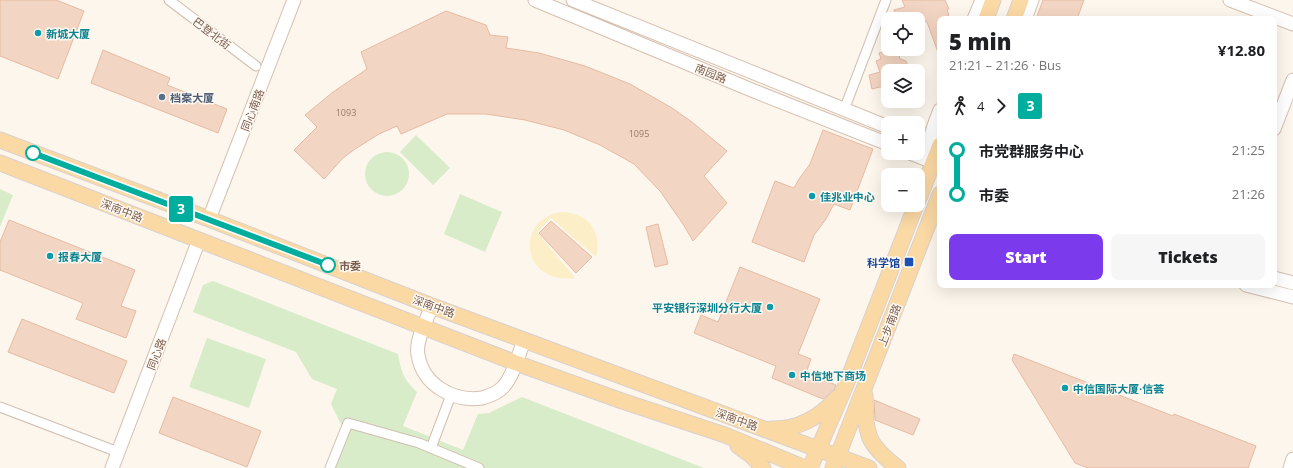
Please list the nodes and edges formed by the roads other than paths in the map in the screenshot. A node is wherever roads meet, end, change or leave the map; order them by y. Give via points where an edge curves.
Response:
1 (169, 0) edge
2 (294, 0) edge
3 (535, 0) edge
4 (573, 0) edge
5 (886, 0) edge
6 (982, 0) edge
7 (993, 0) edge
8 (1021, 0) edge
9 (1032, 0) edge
10 (1230, 0) edge
11 (548, 3) edge
12 (975, 16) edge
13 (987, 16) edge
14 (1015, 16) edge
15 (1026, 16) edge
16 (1272, 16) edge
17 (1277, 18) edge
18 (1293, 24) edge
19 (256, 66) dead end
20 (1293, 80) edge
21 (844, 110) junction
22 (937, 118) edge
23 (1277, 121) edge
24 (881, 124) edge
25 (0, 140) edge
26 (881, 141) edge
27 (933, 145) edge
28 (925, 159) edge
29 (0, 163) edge
30 (936, 164) edge
31 (925, 187) edge
32 (937, 202) edge
33 (913, 212) edge
34 (210, 219) junction
35 (200, 240) junction
36 (1277, 279) edge
37 (1293, 283) edge
38 (1258, 288) edge
39 (1293, 297) edge
40 (432, 306) junction
41 (424, 327) junction
42 (524, 340) junction
43 (516, 363) junction
44 (845, 387) junction
45 (864, 390) junction
46 (451, 395) junction
47 (0, 407) edge
48 (755, 426) junction
49 (725, 436) junction
50 (431, 448) junction
51 (819, 450) junction
52 (118, 452) junction
53 (1293, 459) edge
54 (835, 462) edge
55 (112, 468) edge
56 (330, 468) edge
57 (479, 468) edge
58 (762, 468) edge
59 (805, 468) edge
60 (810, 468) edge
61 (868, 468) edge
62 (898, 468) edge
63 (1290, 468) edge

1 - 19 street, 巴登北街
2 - 34 street, 同心南路
3 - 11 street, 南园路
4 - 21 street, 南园路
5 - 21 street
6 - 12 street
7 - 13 main road
8 - 14 main road
9 - 15 street
10 - 16 street
11 - 26 street, 南园路 via 747,88
17 - 18 street
20 - 23 street
21 - 24 street, 南园路
22 - 27 street via 931,134
25 - 34 main road, 深南中路
27 - 30 main road
28 - 30 street
29 - 35 main road, 深南中路
30 - 31 main road
32 - 45 main road, 上步南路
33 - 44 main road, 上步南路
34 - 40 main road, 深南中路
35 - 41 main road, 深南中路
35 - 52 street, 同心路
36 - 37 street
38 - 39 street
40 - 41 street
40 - 42 main road, 深南中路
41 - 43 main road, 深南中路
41 - 46 street via 418,347 420,364 430,381
42 - 43 street
42 - 48 main road, 深南中路
43 - 46 street via 506,384 494,394 475,399
43 - 49 main road, 深南中路
44 - 48 main road via 833,403 800,424 784,429
44 - 51 main road, 上步南路
45 - 54 main road, 上步南路
45 - 62 main road via 865,419 871,442
46 - 50 street
47 - 52 street
48 - 51 main road, 深南中路
49 - 58 main road via 753,457
49 - 59 main road, 深南中路
50 - 56 street via 348,423
50 - 57 street
51 - 54 main road, 深南中路
51 - 60 main road, 上步南路
52 - 55 street, 同心路
53 - 63 street
54 - 61 main road, 深南中路

